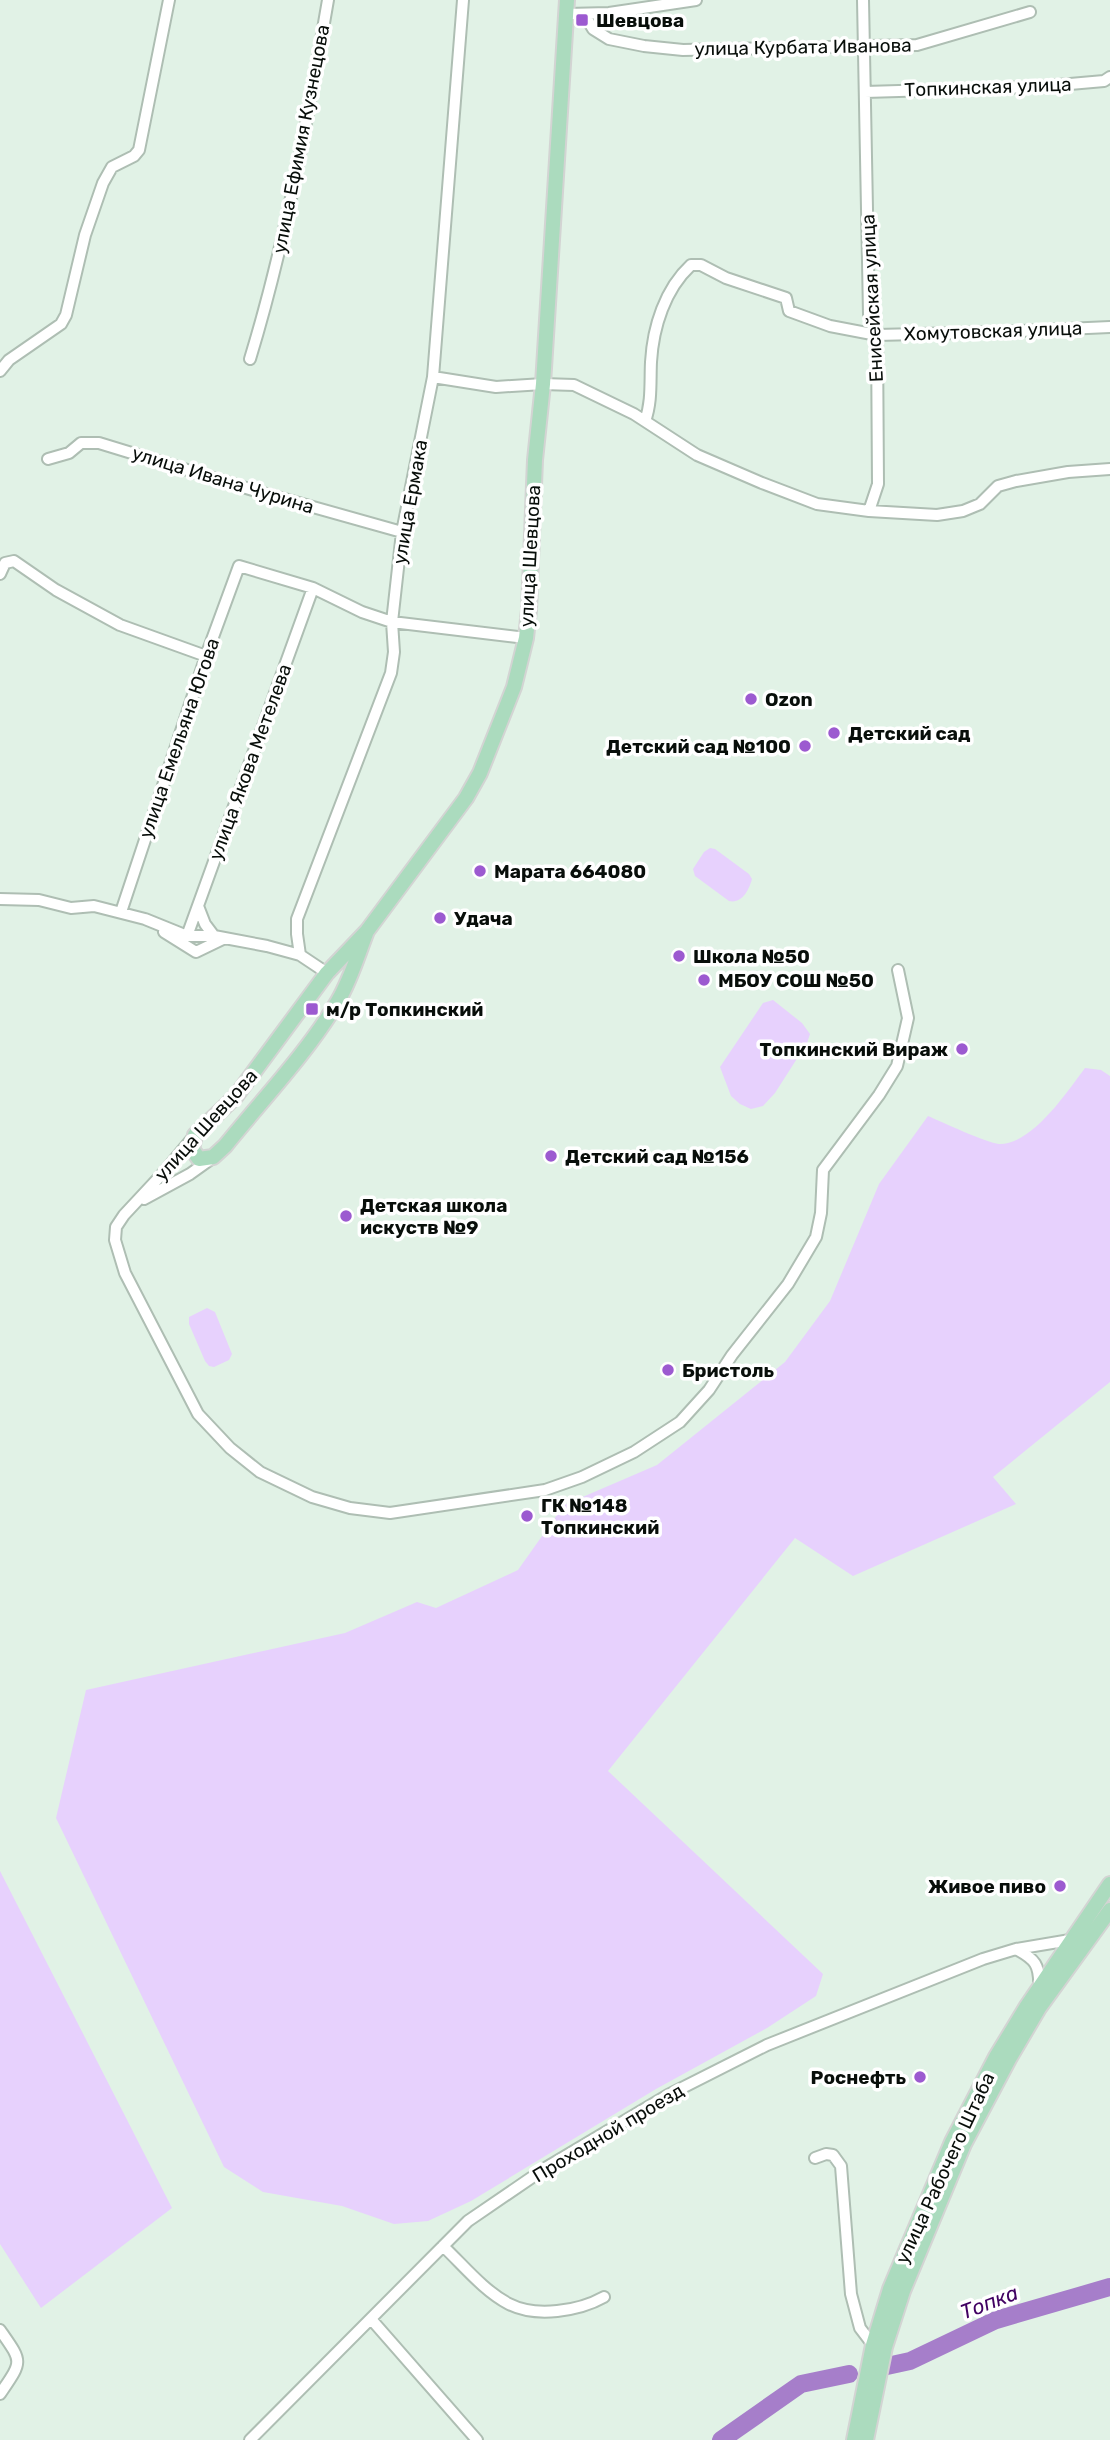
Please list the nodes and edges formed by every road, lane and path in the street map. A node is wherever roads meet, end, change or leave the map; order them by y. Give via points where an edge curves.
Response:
1 (169, 0) edge
2 (328, 0) edge
3 (463, 0) edge
4 (696, 0) edge
5 (863, 0) edge
6 (567, 7) edge
7 (1030, 12) dead end
8 (584, 14) junction
9 (864, 47) junction
10 (1110, 77) edge
11 (865, 92) junction
12 (1110, 327) edge
13 (877, 335) junction
14 (250, 359) dead end
15 (0, 371) edge
16 (433, 377) junction
17 (543, 384) junction
18 (645, 421) junction
19 (48, 459) dead end
20 (1110, 469) edge
21 (869, 511) junction
22 (402, 532) junction
23 (0, 574) edge
24 (313, 588) junction
25 (392, 622) junction
26 (526, 638) junction
27 (206, 656) junction
28 (0, 899) edge
29 (198, 906) junction
30 (121, 912) junction
31 (145, 919) junction
32 (367, 930) junction
33 (187, 936) junction
34 (219, 937) junction
35 (300, 956) junction
36 (898, 970) dead end
37 (327, 973) junction
38 (195, 1135) junction
39 (213, 1157) junction
40 (135, 1204) junction
41 (1110, 1884) edge
42 (1110, 1910) edge
43 (1090, 1937) junction
44 (1071, 1939) junction
45 (1016, 1949) junction
46 (1072, 1962) junction
47 (1040, 1987) junction
48 (815, 2158) dead end
49 (443, 2246) junction
50 (604, 2297) dead end
51 (371, 2319) junction
52 (0, 2330) edge
53 (873, 2345) junction
54 (0, 2394) edge
55 (471, 2438) edge
56 (250, 2440) edge
57 (854, 2440) edge
58 (866, 2440) edge

1 - 15 street via 139,150 112,167 103,183 66,315 61,324
2 - 14 street, улица Ефимия Кузнецова via 299,171
3 - 16 street, улица Ермака
4 - 8 street
5 - 9 street, Енисейская улица
6 - 8 street
6 - 17 main road, улица Шевцова
7 - 9 street, улица Курбата Иванова via 916,45
8 - 9 street, улица Курбата Иванова via 593,29 608,39 644,46 683,50
9 - 11 street, Енисейская улица
10 - 11 street, Топкинская улица via 1048,87
11 - 13 street, Енисейская улица via 869,314
12 - 13 street, Хомутовская улица
13 - 18 street, Хомутовская улица via 830,326 789,311 786,298 691,265 661,307
13 - 21 street, Енисейская улица via 878,484
16 - 17 street via 496,387
16 - 22 street, улица Ермака
17 - 18 street via 574,385
17 - 26 main road, улица Шевцова
18 - 21 street via 697,455 762,483 817,504
19 - 22 street, улица Ивана Чурина via 69,453 81,443 99,443
20 - 21 street via 998,486 981,504 963,511 937,515
22 - 25 street, улица Ермака
23 - 27 street via 5,563 14,561 120,625
24 - 25 street
24 - 27 street, улица Емельяна Югова via 239,566
24 - 29 street, улица Якова Метелева
25 - 26 street
25 - 35 street, улица Ермака via 391,673 297,919
26 - 32 main road, улица Шевцова via 514,687 480,773
27 - 30 street, улица Емельяна Югова
28 - 30 street
29 - 33 street, улица Якова Метелева
29 - 34 street via 205,924
30 - 31 street
31 - 33 street
31 - 34 street via 196,953
32 - 37 main road, улица Шевцова
32 - 39 main road via 338,1001
33 - 34 street
34 - 35 street
35 - 37 street
36 - 40 street, улица Шевцова via 908,1018 897,1066 823,1170 816,1237 788,1284 680,1422 634,1452 552,1488 390,1513 312,1497 260,1472 198,1414 125,1273 116,1227
37 - 38 main road, улица Шевцова via 236,1096
38 - 39 main road via 194,1155
38 - 40 street, улица Шевцова
39 - 40 street
41 - 44 main road, улица Рабочего Штаба
42 - 43 main road, улица Рабочего Штаба
43 - 44 street, Проходной проезд
43 - 46 main road, улица Рабочего Штаба
44 - 45 street, Проходной проезд
44 - 46 street
44 - 47 main road, улица Рабочего Штаба
45 - 47 street via 1035,1960
45 - 49 street, Проходной проезд via 767,2045 679,2090 491,2204
46 - 58 main road, улица Рабочего Штаба via 1009,2059 931,2220 885,2347
47 - 53 main road, улица Рабочего Штаба via 996,2057 952,2142 890,2289
48 - 53 street via 833,2155 841,2166 851,2294 860,2328
49 - 50 street via 495,2294 518,2307 559,2310
49 - 51 street, Проходной проезд
51 - 55 street
51 - 56 street, Проходной проезд
52 - 54 street via 18,2357 18,2368
53 - 57 main road, улица Рабочего Штаба

